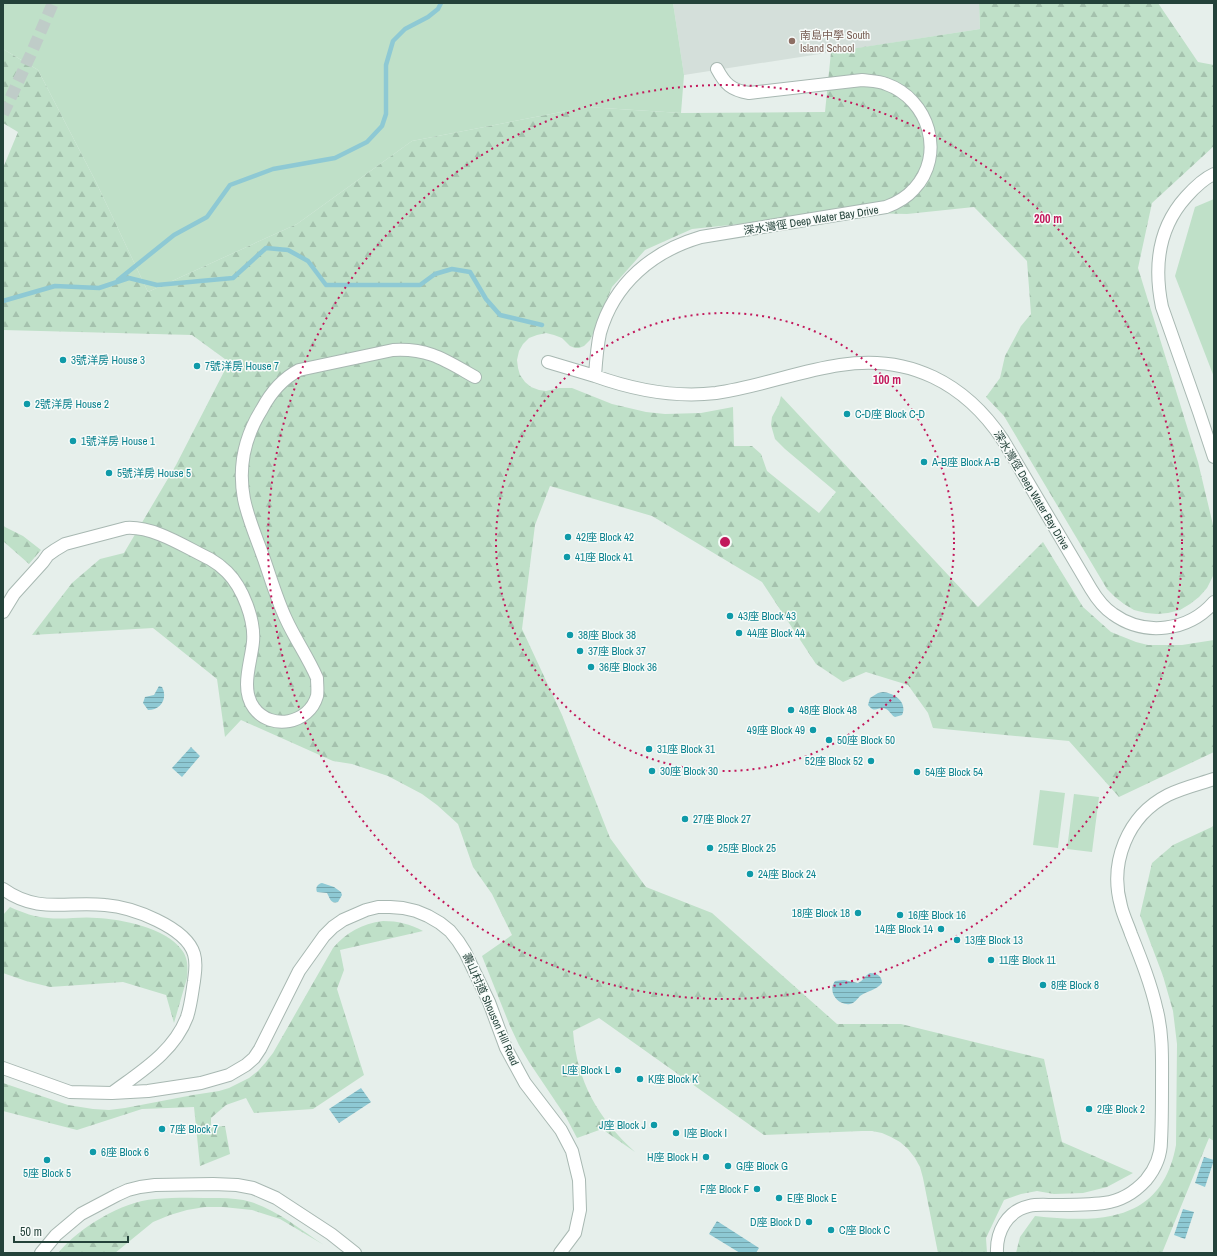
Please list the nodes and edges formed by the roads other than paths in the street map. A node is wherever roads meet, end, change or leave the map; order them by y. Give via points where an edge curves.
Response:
1 (717, 69) dead end
2 (1214, 174) edge
3 (548, 362) dead end
4 (595, 376) junction
5 (475, 377) dead end
6 (1214, 457) edge
7 (1214, 602) edge
8 (3, 612) edge
9 (1214, 779) edge
10 (3, 889) edge
11 (3, 1068) edge
12 (112, 1093) junction
13 (41, 1253) edge
14 (355, 1253) edge
15 (560, 1253) edge
16 (997, 1253) edge

1 - 4 street, 深水灣徑 Deep Water Bay Drive via 723,80 734,90 749,93 862,80 886,83 897,88 915,103 927,123 931,146 927,169 907,196 886,207 701,237 670,248 642,267 621,290 600,332
2 - 6 street via 1190,192 1170,220 1160,245 1158,274 1162,307
3 - 4 street, 深水灣徑 Deep Water Bay Drive
4 - 7 street, 深水灣徑 Deep Water Bay Drive via 654,392 695,394 737,389 857,363 893,365 928,374 971,401 994,426 1097,599 1105,608 1124,621 1146,628 1169,628 1191,620
5 - 8 street via 430,353 393,350 299,370 278,385 258,415 244,454 242,488 285,618 317,678 317,696 313,704 308,712 292,721 275,722 266,719 253,708 249,700 247,683 253,642 252,623 247,606 228,572 210,559 150,530 126,528 60,546 48,555 14,594
9 - 16 street via 1168,795 1147,810 1131,829 1120,853 1118,866 1117,880 1121,907 1149,981 1160,1029 1161,1144 1156,1164 1135,1190 1116,1200 1094,1204 1037,1204 1022,1208 1004,1223 1000,1231
10 - 12 street via 20,899 43,905 106,905 134,911 172,929 192,948 196,970 190,1006 183,1027 160,1057
11 - 12 street, 壽山村道 Shouson Hill Road via 70,1092
12 - 15 street, 壽山村道 Shouson Hill Road via 148,1091 201,1083 238,1070 254,1058 260,1049 299,971 333,927 354,914 378,907 416,911 440,923 458,941 489,1002 506,1048 525,1083 561,1130 572,1151 579,1180 580,1210 575,1233
13 - 14 street via 56,1235 81,1214 128,1190 154,1185 213,1184 253,1188 276,1198

